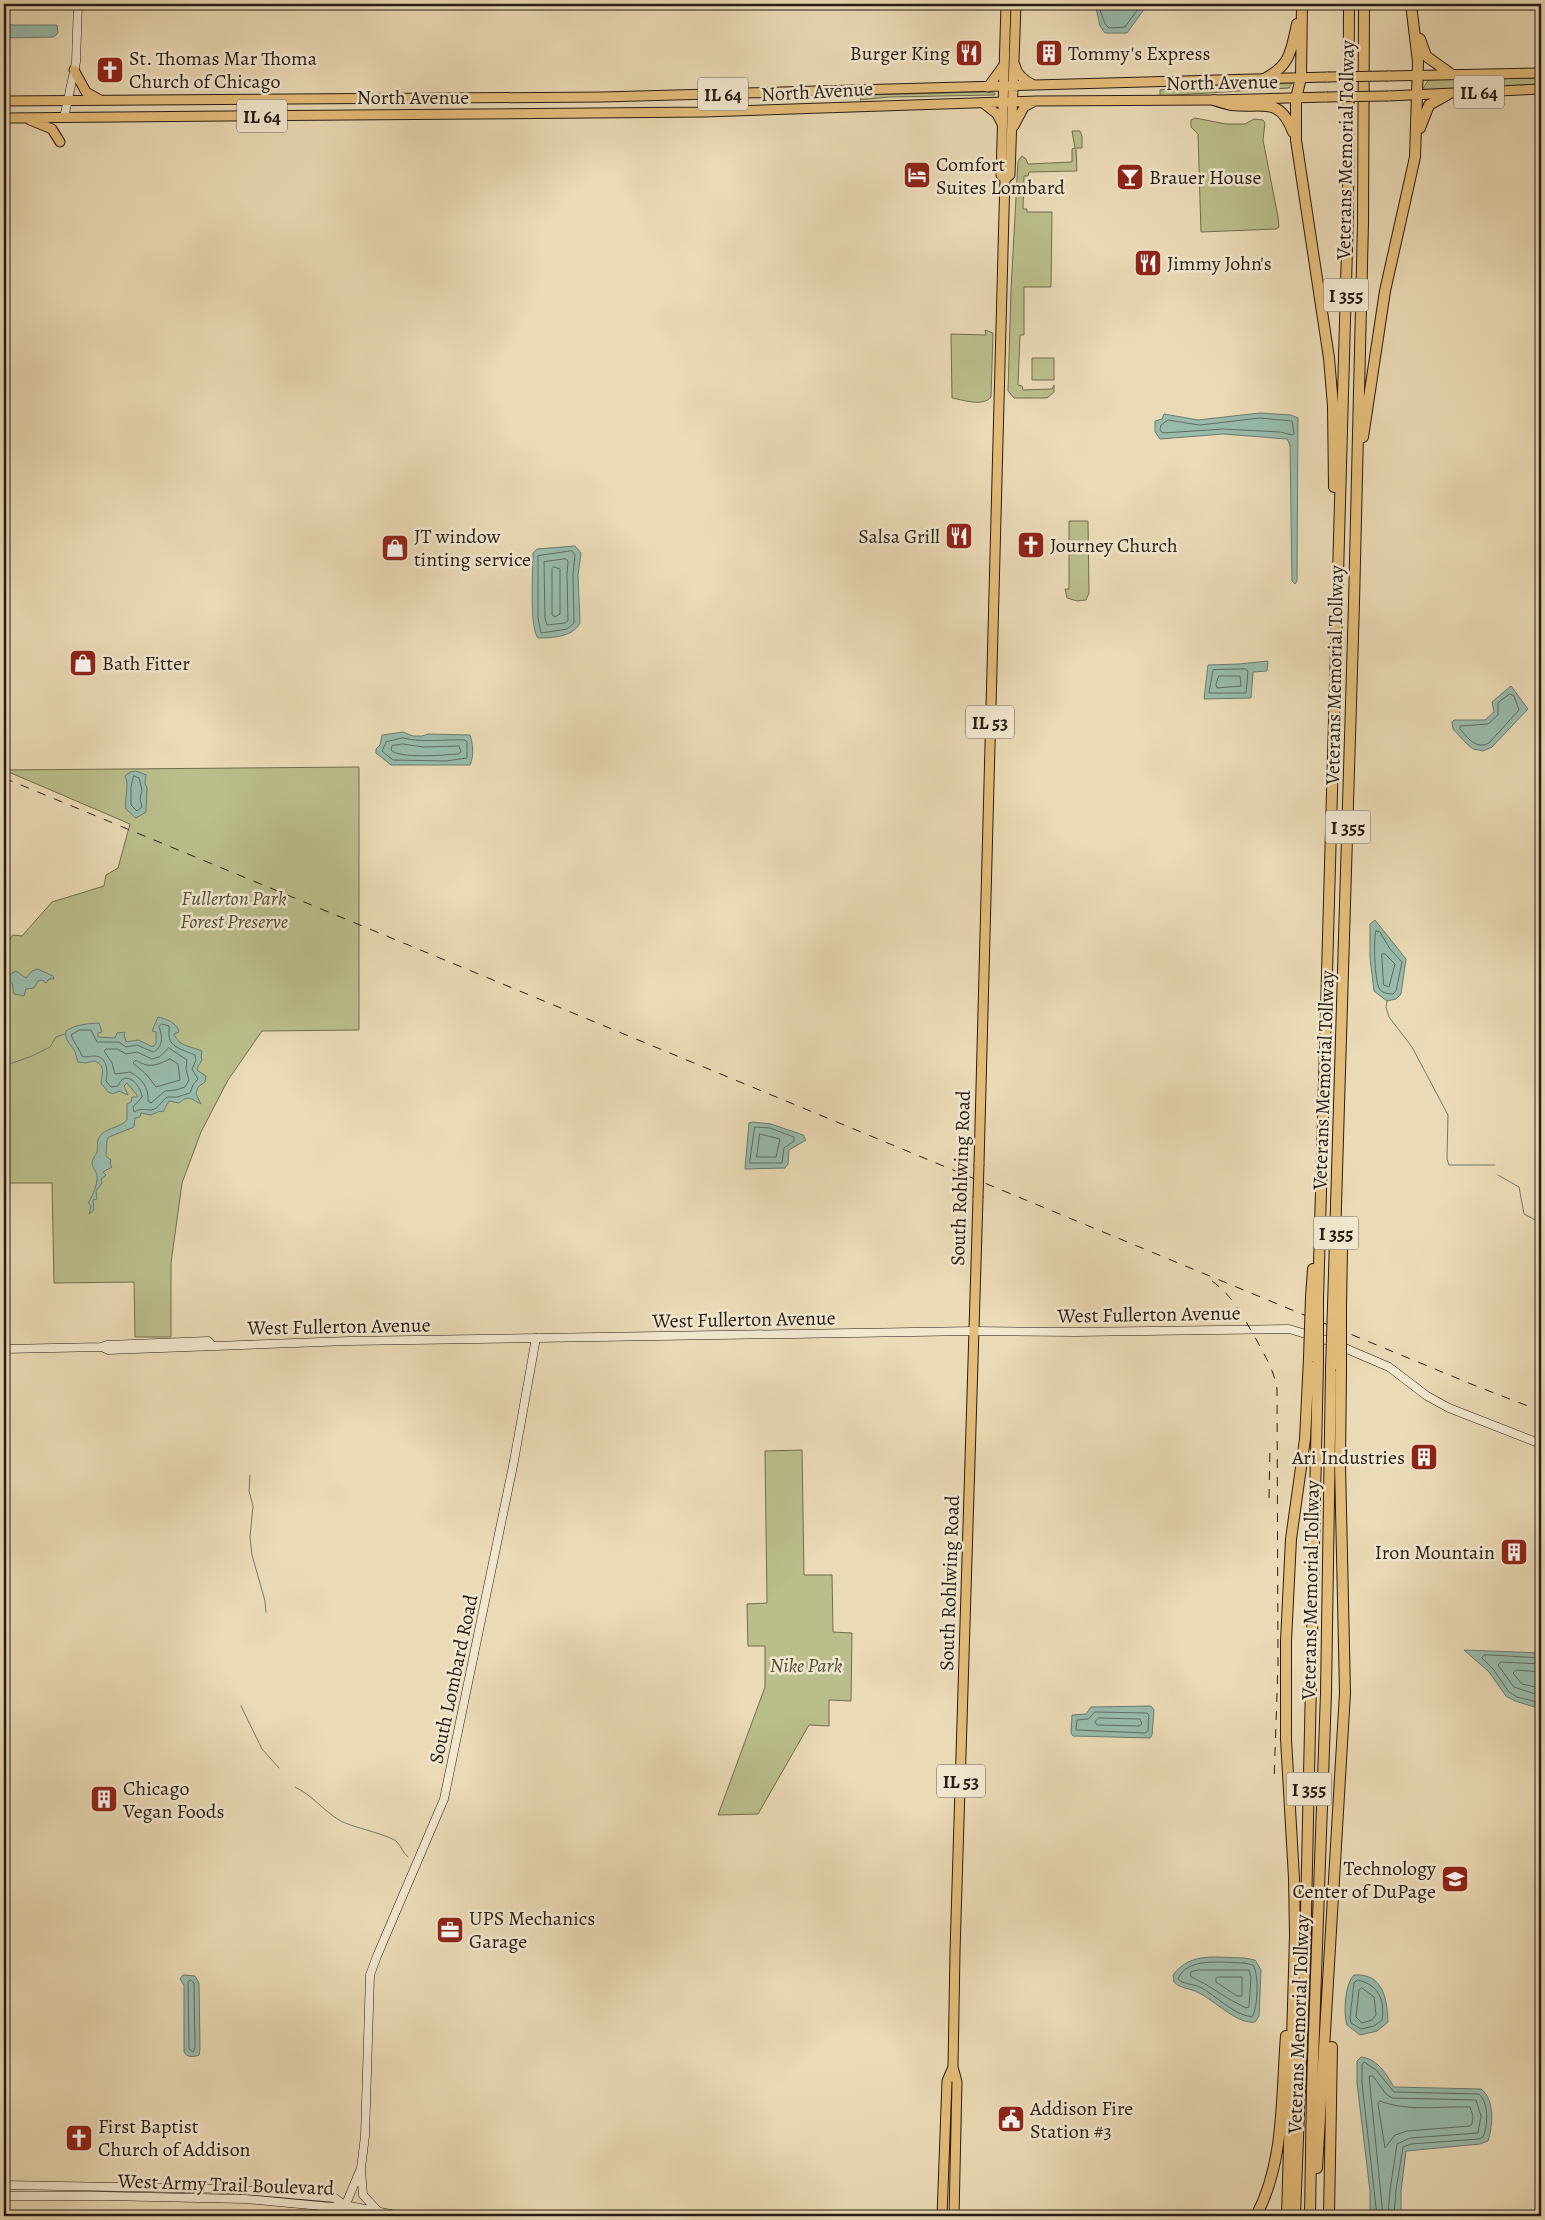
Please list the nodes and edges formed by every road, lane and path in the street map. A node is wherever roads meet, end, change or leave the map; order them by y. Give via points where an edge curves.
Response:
1 (78, 4) edge
2 (1006, 4) edge
3 (1016, 4) edge
4 (1302, 4) edge
5 (1349, 4) edge
6 (1364, 4) edge
7 (1411, 4) edge
8 (1414, 21) junction
9 (1014, 60) junction
10 (1004, 65) junction
11 (74, 70) junction
12 (1541, 73) edge
13 (1451, 74) junction
14 (1417, 75) junction
15 (1264, 78) junction
16 (1301, 78) junction
17 (1037, 86) junction
18 (988, 87) junction
19 (1009, 87) junction
20 (1541, 89) edge
21 (857, 90) junction
22 (1447, 95) junction
23 (1416, 96) junction
24 (1296, 98) junction
25 (68, 100) junction
26 (100, 100) junction
27 (1214, 100) junction
28 (4, 101) edge
29 (1036, 101) junction
30 (1008, 102) junction
31 (983, 103) junction
32 (851, 106) junction
33 (4, 118) edge
34 (25, 118) junction
35 (64, 118) junction
36 (1003, 125) junction
37 (1012, 134) junction
38 (1296, 140) junction
39 (1416, 141) junction
40 (60, 142) dead end
41 (1005, 180) junction
42 (1356, 493) junction
43 (1338, 586) junction
44 (974, 1331) junction
45 (536, 1338) junction
46 (4, 1349) edge
47 (1313, 1360) junction
48 (1336, 1370) junction
49 (1541, 1444) edge
50 (1295, 1935) junction
51 (1330, 1959) junction
52 (953, 2067) junction
53 (361, 2168) junction
54 (7, 2185) edge
55 (246, 2194) junction
56 (7, 2196) edge
57 (344, 2205) junction
58 (320, 2206) junction
59 (379, 2212) junction
60 (330, 2216) edge
61 (341, 2216) edge
62 (401, 2216) edge
63 (942, 2216) edge
64 (954, 2216) edge
65 (1256, 2216) edge
66 (1287, 2216) edge
67 (1295, 2216) edge
68 (1312, 2216) edge
69 (1329, 2216) edge

1 - 11 street
2 - 10 main road, IL 53
3 - 9 main road, IL 53
4 - 15 highway via 1289,57 1281,69
4 - 16 highway
5 - 43 highway, Veterans Memorial Tollway / I 355 via 1348,212
6 - 42 highway, Veterans Memorial Tollway / I 355 via 1363,223
7 - 8 highway
8 - 13 highway via 1426,56
8 - 14 highway
9 - 17 main road via 1021,77
9 - 19 main road, IL 53
10 - 18 main road
10 - 19 main road, IL 53
11 - 25 street
11 - 26 main road via 86,92
12 - 13 main road, North Avenue / IL 64
13 - 14 main road, North Avenue / IL 64
14 - 16 main road, North Avenue / IL 64, bridge
14 - 23 highway
15 - 16 main road, North Avenue / IL 64
15 - 17 main road, North Avenue / IL 64
16 - 24 highway
17 - 19 main road, North Avenue / IL 64
18 - 19 main road, North Avenue / IL 64
18 - 21 main road, North Avenue / IL 64
19 - 30 main road, IL 53
20 - 22 main road, North Avenue / IL 64
21 - 26 main road, North Avenue / IL 64 via 579,98
21 - 32 main road
22 - 23 main road, North Avenue / IL 64
22 - 39 highway via 1430,105
23 - 24 main road, North Avenue / IL 64, bridge
23 - 39 highway
24 - 27 main road, North Avenue / IL 64
24 - 38 highway
25 - 26 main road, North Avenue / IL 64
25 - 28 main road, North Avenue / IL 64
25 - 35 street
27 - 29 main road, North Avenue / IL 64
27 - 38 highway via 1232,105 1272,106 1286,117
29 - 30 main road, North Avenue / IL 64
29 - 37 main road via 1024,107
30 - 31 main road, North Avenue / IL 64
30 - 36 main road, IL 53
30 - 37 main road, IL 53
31 - 32 main road, North Avenue / IL 64
31 - 36 main road via 997,114
32 - 35 main road, North Avenue / IL 64 via 713,112
33 - 34 main road, North Avenue / IL 64
34 - 35 main road, North Avenue / IL 64
34 - 40 main road via 52,129
36 - 41 main road, IL 53 via 1001,174
37 - 41 main road, IL 53 via 1010,174
38 - 43 highway via 1329,358
39 - 42 highway via 1385,290
41 - 44 main road, South Rohlwing Road / IL 53, bridge
42 - 48 highway, Veterans Memorial Tollway / I 355, bridge via 1338,1161
43 - 47 highway, Veterans Memorial Tollway / I 355, bridge
44 - 45 street, West Fullerton Avenue
44 - 49 street, West Fullerton Avenue via 1277,1328 1301,1331 1396,1371 1449,1408
44 - 52 main road, South Rohlwing Road / IL 53
45 - 46 street, West Fullerton Avenue via 108,1350
45 - 53 street, South Lombard Road via 444,1799 370,1975 365,2136
47 - 50 highway via 1292,1539 1286,1642 1286,1739
47 - 67 highway, Veterans Memorial Tollway / I 355 via 1304,1969
48 - 51 highway via 1345,1693
48 - 68 highway, Veterans Memorial Tollway / I 355 via 1312,2088
50 - 65 highway via 1275,2165
50 - 66 highway
51 - 68 highway via 1322,2114
51 - 69 highway
52 - 63 main road, IL 53 via 947,2081
52 - 64 main road, IL 53 via 957,2082
53 - 57 street, South Lombard Road
53 - 59 street via 363,2195
54 - 55 street, West Army Trail Boulevard via 158,2187
54 - 56 street
55 - 56 street, West Army Trail Boulevard
55 - 57 street, West Army Trail Boulevard via 335,2198
55 - 58 street, West Army Trail Boulevard
57 - 58 street, West Army Trail Boulevard
57 - 59 street
57 - 61 street, South Lombard Road
58 - 60 street
59 - 62 street

